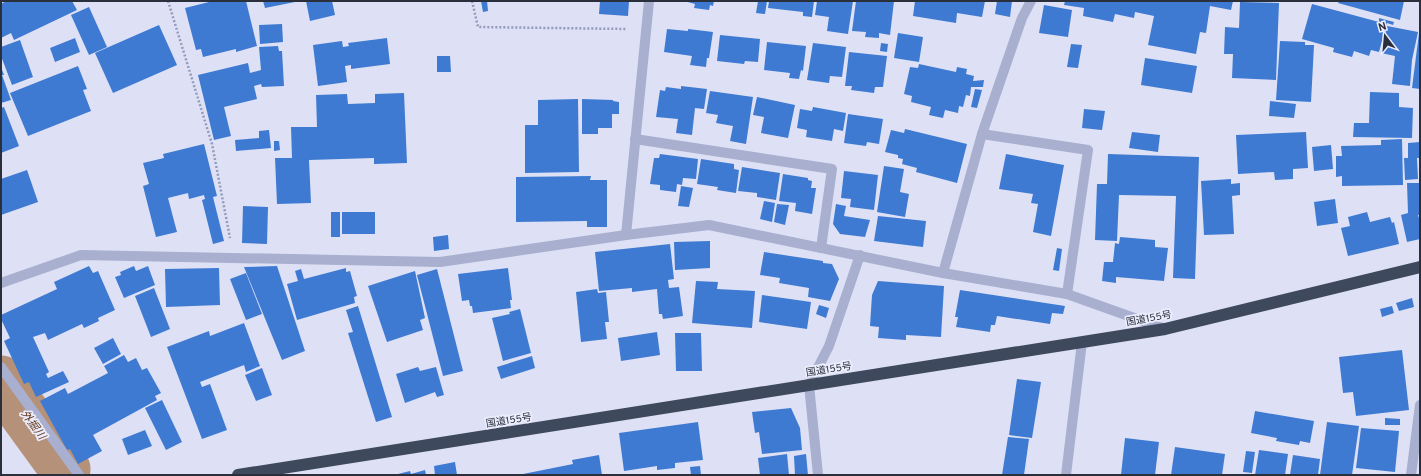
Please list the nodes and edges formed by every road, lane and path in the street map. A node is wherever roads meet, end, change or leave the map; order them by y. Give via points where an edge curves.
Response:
1 (168, 1) edge
2 (472, 1) edge
3 (649, 1) edge
4 (1031, 1) edge
5 (646, 29) junction
6 (982, 134) junction
7 (635, 140) junction
8 (626, 235) junction
9 (821, 248) junction
10 (860, 255) junction
11 (233, 258) junction
12 (1420, 267) edge
13 (943, 273) junction
14 (1, 283) edge
15 (1067, 294) junction
16 (1165, 329) junction
17 (1082, 342) junction
18 (1, 367) edge
19 (809, 385) junction
20 (1420, 405) edge
21 (1419, 420) edge
22 (79, 475) edge
23 (238, 475) edge
24 (818, 475) edge
25 (1066, 475) edge
26 (1411, 475) edge

1 - 11 path via 212,144
2 - 5 path via 478,26
3 - 5 street
4 - 6 street via 1022,18
5 - 7 street
6 - 13 street
6 - 15 street via 1088,150
7 - 8 street
7 - 9 street via 832,169
8 - 9 street via 709,225
8 - 11 street via 440,262
9 - 10 street
10 - 13 street
10 - 19 street via 829,346
11 - 14 street via 81,255
12 - 16 highway, 国道155号
13 - 15 street
15 - 16 street
16 - 17 highway, 国道155号
17 - 19 highway, 国道155号
17 - 25 street
18 - 22 street
19 - 23 highway, 国道155号
19 - 24 street
20 - 21 street
21 - 26 street

